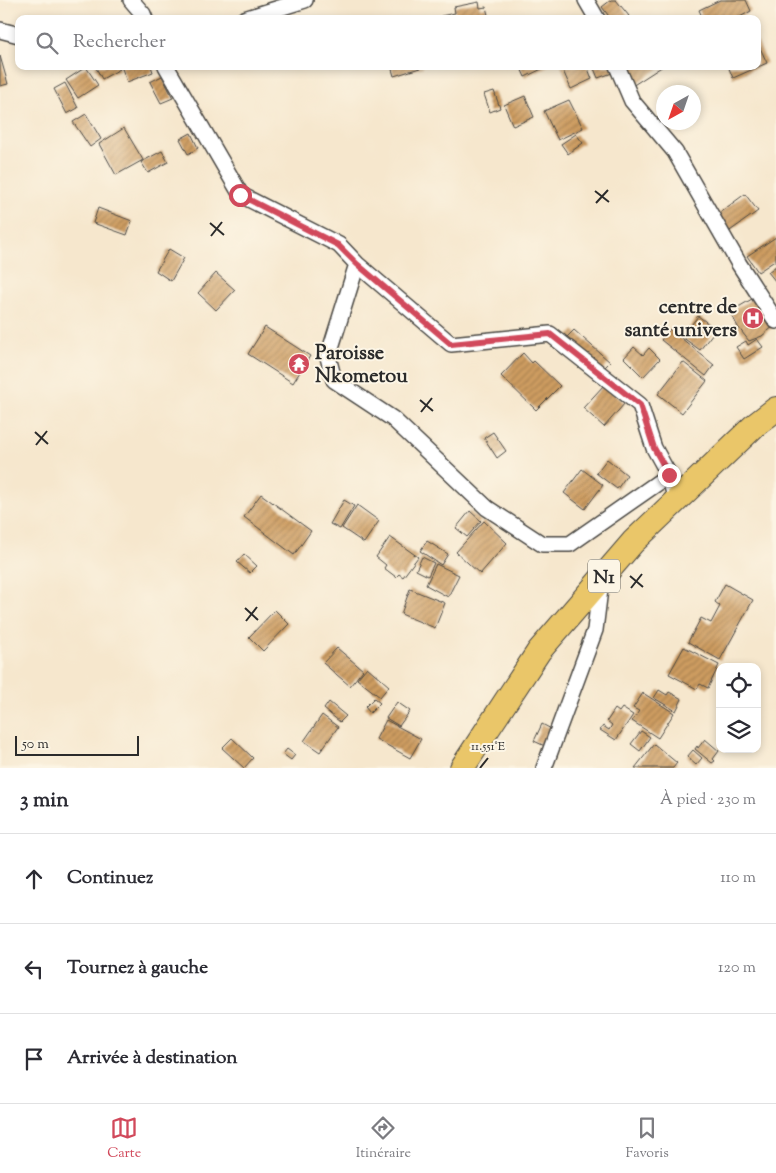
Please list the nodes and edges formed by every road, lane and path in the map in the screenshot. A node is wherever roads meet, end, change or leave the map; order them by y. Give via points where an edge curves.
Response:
1 (131, 0) edge
2 (305, 0) edge
3 (586, 0) edge
4 (143, 15) edge
5 (257, 15) edge
6 (595, 15) edge
7 (0, 30) edge
8 (15, 34) edge
9 (168, 70) edge
10 (619, 70) edge
11 (357, 264) junction
12 (776, 321) edge
13 (776, 409) edge
14 (669, 475) junction
15 (676, 501) junction
16 (601, 579) junction
17 (462, 768) edge
18 (544, 768) edge

1 - 4 street
2 - 5 street
3 - 6 street
7 - 8 street
9 - 11 street via 240,195 338,245
10 - 12 street via 632,101 674,152
11 - 14 street via 451,344 550,334 640,405 654,448
11 - 14 street via 328,357 334,380 393,420 487,508 542,544 570,544
13 - 15 highway, N1
14 - 15 street
15 - 16 highway, N1 via 632,542
16 - 17 highway, N1 via 539,651
16 - 18 street via 595,630

